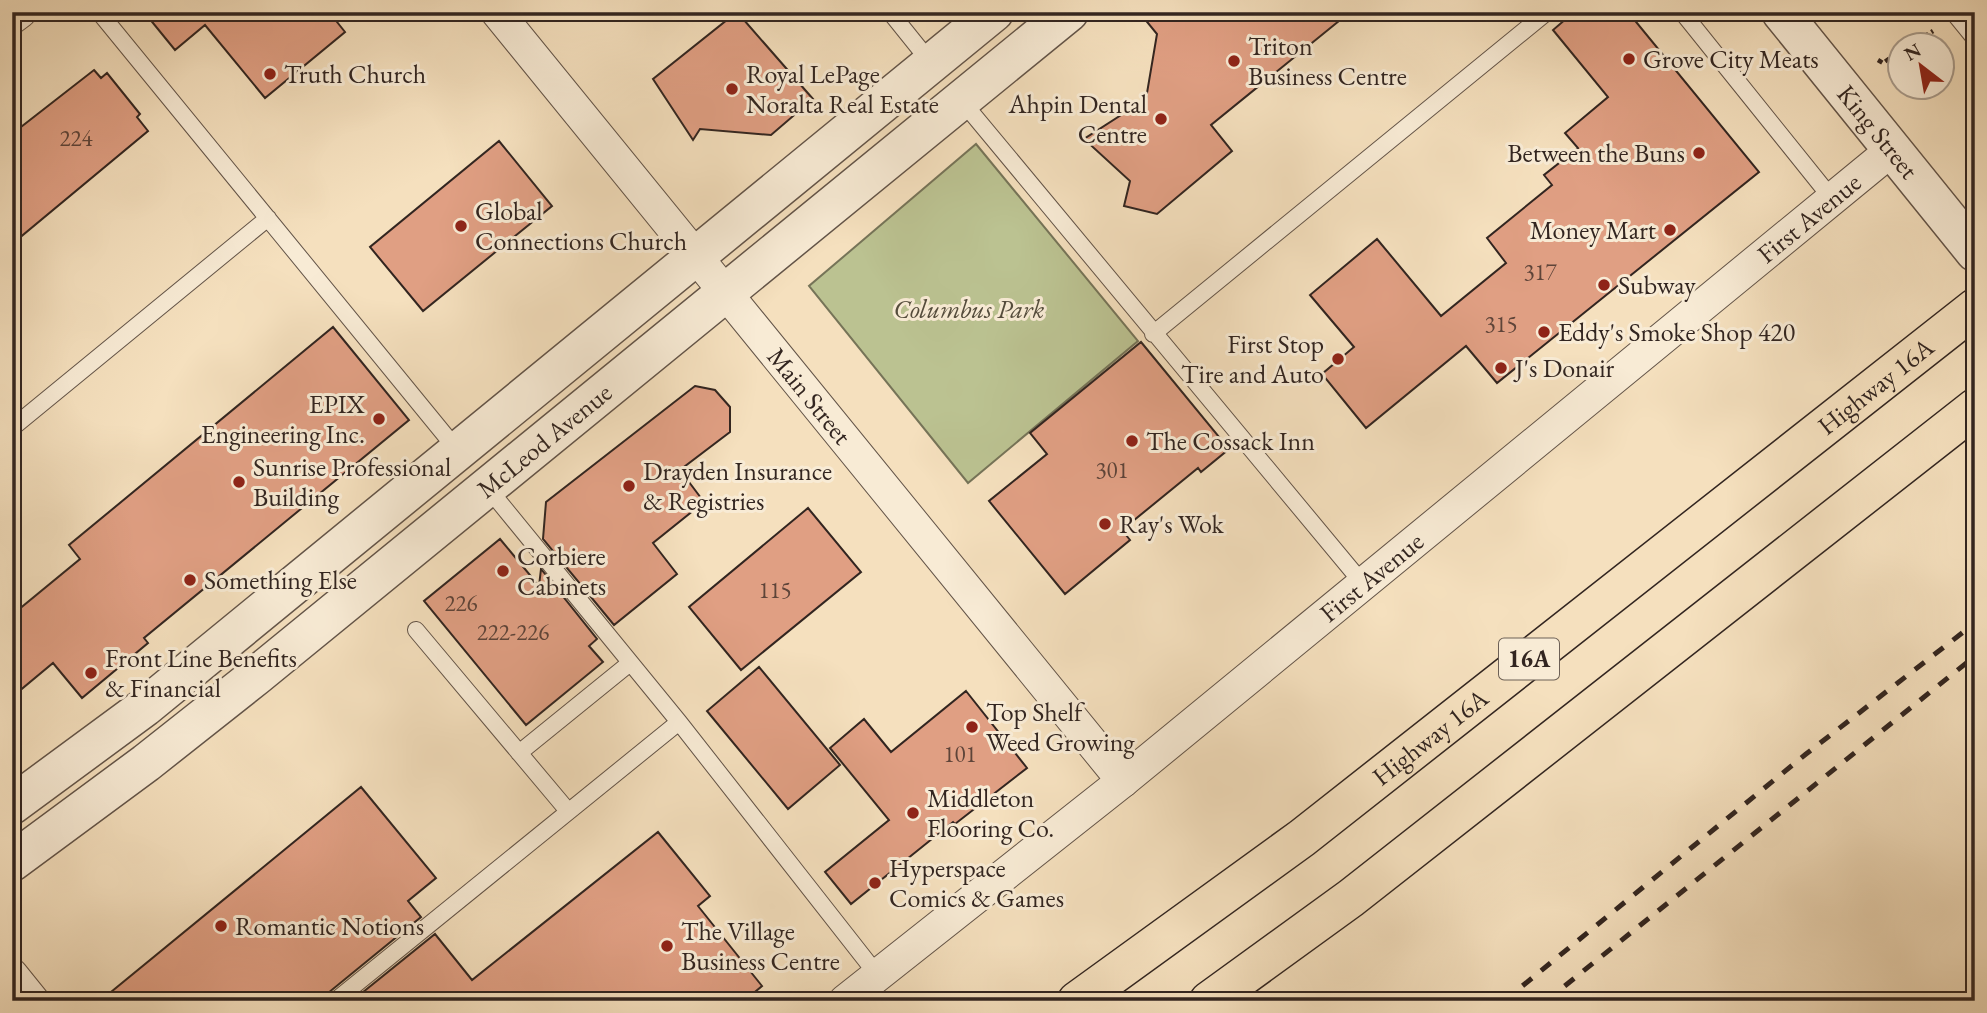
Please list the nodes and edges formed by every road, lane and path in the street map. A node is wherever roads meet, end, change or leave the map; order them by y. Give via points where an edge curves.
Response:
1 (20, 12) edge
2 (99, 12) edge
3 (497, 12) edge
4 (890, 12) edge
5 (994, 12) edge
6 (1069, 12) edge
7 (1546, 12) edge
8 (1682, 12) edge
9 (1781, 12) edge
10 (1953, 12) edge
11 (12, 18) edge
12 (1975, 40) edge
13 (1878, 60) dead end
14 (1885, 62) edge
15 (931, 63) junction
16 (961, 100) junction
17 (1893, 149) junction
18 (1832, 200) junction
19 (268, 218) junction
20 (1975, 252) edge
21 (696, 255) junction
22 (726, 290) junction
23 (1975, 308) edge
24 (1153, 334) junction
25 (1975, 408) edge
26 (12, 428) edge
27 (458, 452) junction
28 (486, 486) junction
29 (1364, 585) junction
30 (416, 630) dead end
31 (630, 663) junction
32 (679, 722) junction
33 (519, 752) junction
34 (1123, 781) junction
35 (12, 805) edge
36 (569, 811) junction
37 (12, 862) edge
38 (12, 975) edge
39 (879, 977) junction
40 (33, 1001) edge
41 (335, 1001) edge
42 (845, 1001) edge
43 (1077, 1001) edge
44 (1209, 1001) edge

1 - 11 street
2 - 19 lane
3 - 21 street, Main Street
4 - 15 lane
5 - 15 street, McLeod Avenue
6 - 16 street, McLeod Avenue
7 - 24 lane
8 - 18 lane
9 - 17 street, King Street
10 - 12 lane
13 - 14 path
15 - 21 street, McLeod Avenue
16 - 22 street, McLeod Avenue
16 - 24 lane
17 - 18 street, First Avenue
17 - 20 street, King Street
18 - 29 street, First Avenue
19 - 26 lane
19 - 27 lane
21 - 22 street, Main Street
21 - 27 street, McLeod Avenue
22 - 28 street, McLeod Avenue
22 - 34 street, Main Street
23 - 43 main road, Highway 16A / 16A via 1302,838
24 - 29 lane
25 - 44 main road via 1351,898
27 - 35 street, McLeod Avenue via 145,707
28 - 31 lane
28 - 37 street, McLeod Avenue via 146,764
29 - 34 street, First Avenue
30 - 33 lane
31 - 32 lane
31 - 33 lane
32 - 36 lane
32 - 39 lane
33 - 36 lane
34 - 39 street, First Avenue
36 - 41 lane
38 - 40 street
39 - 42 street, First Avenue

